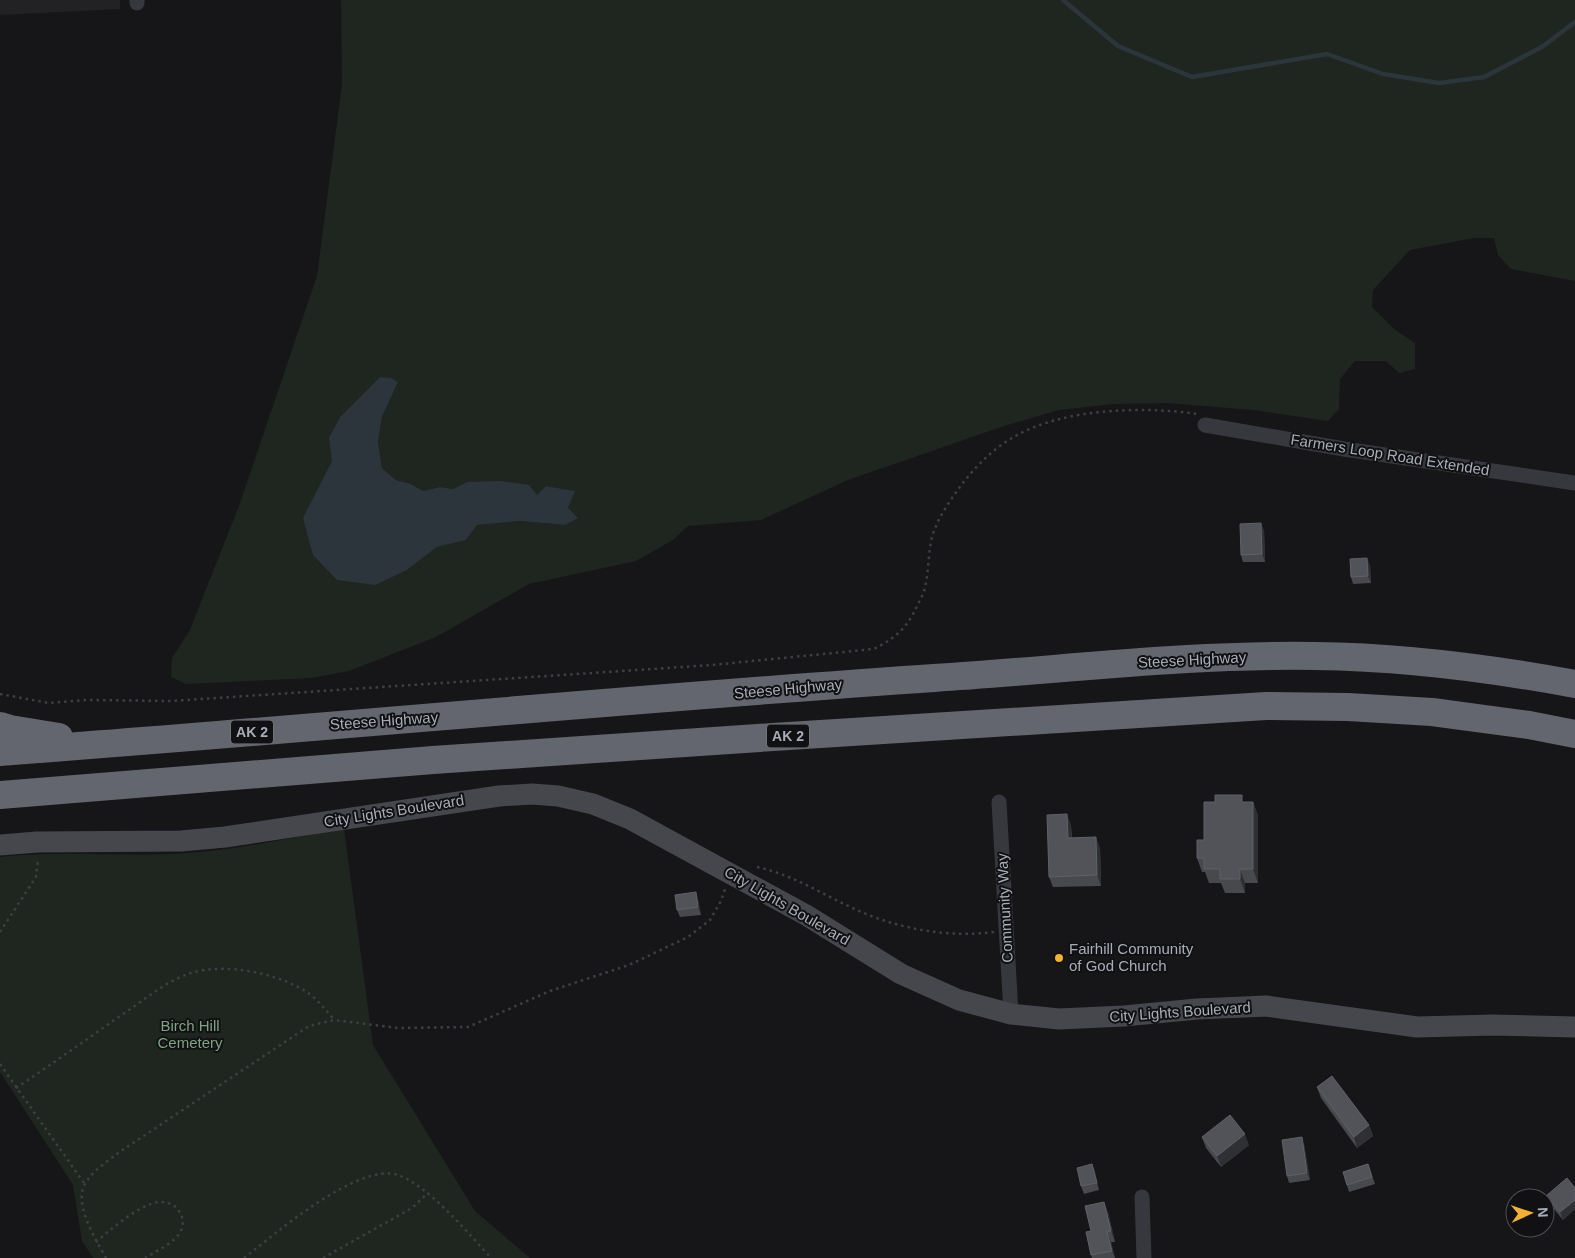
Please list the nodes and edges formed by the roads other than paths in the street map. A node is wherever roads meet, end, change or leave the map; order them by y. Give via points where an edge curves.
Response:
1 (1205, 420) road end
2 (1575, 483) edge
3 (1575, 684) edge
4 (0, 726) edge
5 (1575, 734) edge
6 (108, 744) junction
7 (0, 752) edge
8 (0, 795) edge
9 (999, 802) dead end
10 (0, 845) edge
11 (1011, 1014) junction
12 (1575, 1027) edge
13 (1142, 1197) dead end
14 (1144, 1258) edge

1 - 2 street, Farmers Loop Road Extended via 1344,449
3 - 6 highway, Steese Highway / AK 2 via 1516,673 1389,659 1224,657 856,683
4 - 6 highway
5 - 8 highway, AK 2 via 1432,712 1266,706 823,733
6 - 7 highway, Steese Highway / AK 2
9 - 11 street, Community Way
10 - 11 street, City Lights Boulevard via 17,842 181,841 499,796 558,796 593,804 630,818 730,872 901,974 959,1000
11 - 12 street, City Lights Boulevard via 1068,1018 1266,1006 1418,1027
13 - 14 street

